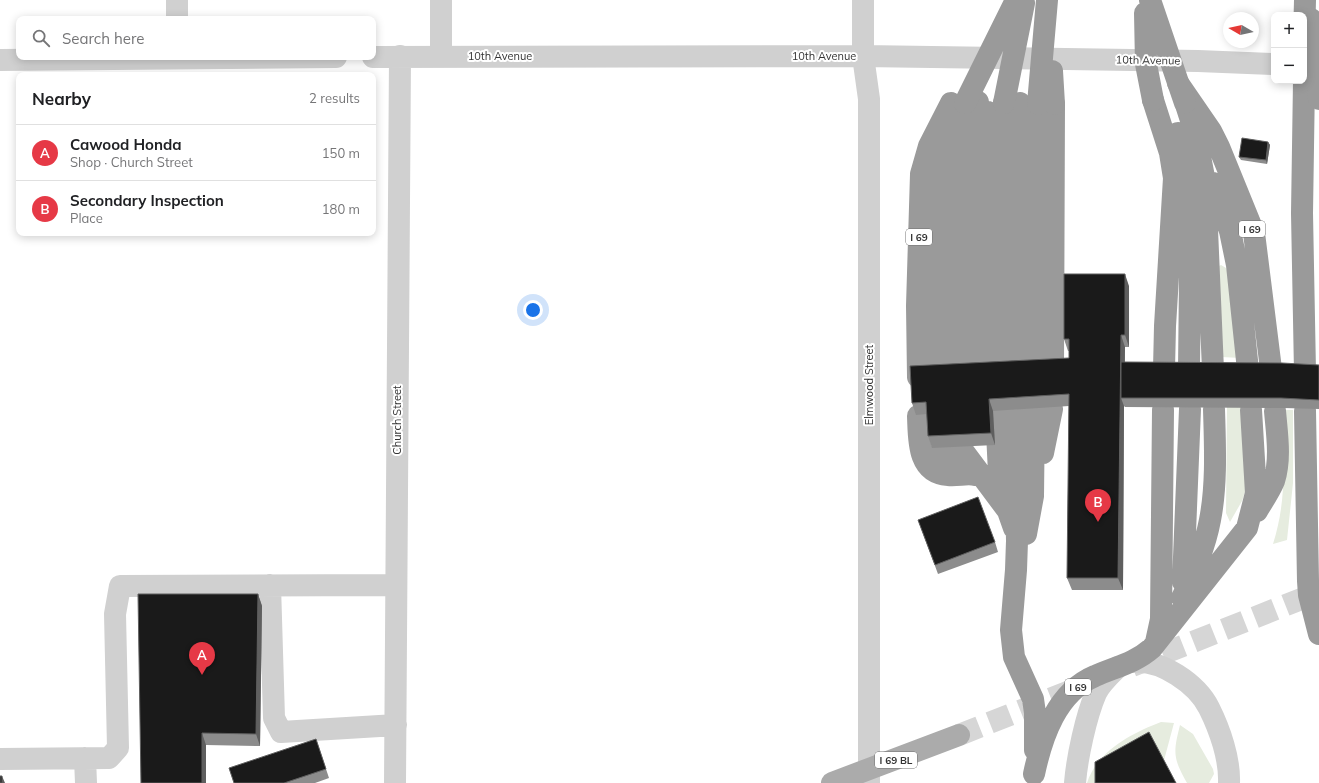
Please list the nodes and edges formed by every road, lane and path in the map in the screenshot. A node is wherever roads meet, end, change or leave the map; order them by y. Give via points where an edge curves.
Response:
1 (177, 0) edge
2 (441, 0) edge
3 (863, 0) edge
4 (1047, 0) edge
5 (1022, 4) edge
6 (1147, 4) edge
7 (1308, 6) edge
8 (177, 16) edge
9 (1305, 48) edge
10 (1319, 48) edge
11 (400, 56) junction
12 (441, 56) junction
13 (863, 56) junction
14 (376, 57) edge
15 (0, 60) edge
16 (16, 60) edge
17 (1271, 64) edge
18 (1307, 66) edge
19 (1319, 67) edge
20 (1304, 84) edge
21 (1175, 98) junction
22 (1319, 99) edge
23 (1000, 103) junction
24 (1196, 136) junction
25 (1164, 369) edge
26 (1189, 369) edge
27 (1271, 369) edge
28 (1213, 370) edge
29 (1248, 370) edge
30 (985, 372) junction
31 (1305, 372) edge
32 (1190, 409) edge
33 (1214, 409) edge
34 (1163, 410) edge
35 (1250, 410) edge
36 (1275, 411) edge
37 (1305, 411) edge
38 (918, 416) edge
39 (961, 448) edge
40 (990, 483) junction
41 (1024, 514) junction
42 (1247, 528) junction
43 (1017, 541) junction
44 (1015, 584) junction
45 (270, 585) junction
46 (396, 585) junction
47 (1177, 608) junction
48 (1319, 634) edge
49 (1157, 643) junction
50 (1125, 665) junction
51 (396, 725) junction
52 (959, 735) tunnel mouth
53 (85, 758) junction
54 (0, 759) edge
55 (869, 777) edge
56 (1034, 778) edge
57 (86, 783) edge
58 (395, 783) edge
59 (832, 783) edge
60 (1075, 783) edge
61 (1229, 783) edge

1 - 8 street
2 - 12 street
3 - 13 street, Elmwood Street
4 - 23 highway, I 69, bridge
5 - 23 highway, I 69, bridge
5 - 23 highway, I 69
5 - 23 highway, I 69, bridge via 970,74
6 - 21 highway, I 69, bridge
6 - 21 highway, I 69, bridge via 1146,64
7 - 9 highway
7 - 10 highway, bridge
7 - 22 highway, bridge
11 - 12 street, 10th Avenue
11 - 14 street, 10th Avenue
11 - 46 street, Church Street
12 - 13 street, 10th Avenue
13 - 17 street, 10th Avenue
13 - 55 street, Elmwood Street via 869,99
15 - 16 street
18 - 19 street
20 - 31 highway
21 - 24 highway, I 69
21 - 25 highway, I 69 via 1170,153 1174,178 1164,326
21 - 26 highway, I 69 via 1190,177
21 - 27 highway, I 69 via 1211,131 1220,147 1254,233
23 - 30 highway, I 69
23 - 30 highway, I 69
23 - 30 highway, I 69 via 964,146 961,161
23 - 30 highway, I 69 via 929,146 921,174 917,306
24 - 28 highway, I 69 via 1207,200
24 - 29 highway, I 69 via 1230,231 1238,272
32 - 47 highway, I 69 via 1184,570
33 - 47 highway, I 69 via 1214,472 1210,518 1199,558
34 - 49 highway via 1161,619
35 - 42 highway, I 69 via 1256,493
36 - 42 highway, I 69 via 1277,468 1270,490
37 - 48 highway via 1308,581
38 - 40 highway via 920,448 930,468 941,474
39 - 40 highway, I 69
40 - 41 highway, I 69 via 1013,499
40 - 41 highway, I 69 via 999,473 1024,411
40 - 43 highway, I 69 via 1008,511
41 - 43 highway, I 69
41 - 44 highway, I 69
42 - 49 highway, I 69
43 - 44 highway, I 69
44 - 56 highway, I 69 via 1011,617 1012,645 1017,666 1033,699
45 - 46 street
45 - 51 street via 274,718 281,732
45 - 53 street via 120,586 115,614 118,748 109,758
46 - 51 street, Church Street
47 - 49 highway, I 69
49 - 50 highway, I 69
50 - 56 highway, I 69 via 1082,683 1072,691 1052,719 1044,738
50 - 60 street via 1102,683 1096,692 1079,752
50 - 61 street via 1140,661 1157,665 1182,680 1202,698 1209,708 1224,749
51 - 58 street, Church Street
52 - 55 main road, I 69 BL
53 - 54 street
53 - 57 street
55 - 59 main road, I 69 BL

